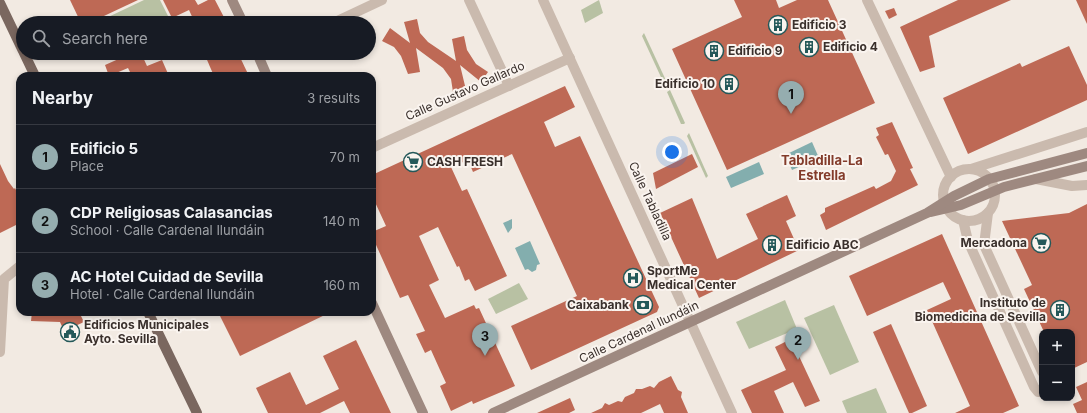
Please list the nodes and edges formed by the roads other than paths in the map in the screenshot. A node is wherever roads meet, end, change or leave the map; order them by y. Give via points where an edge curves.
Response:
1 (232, 0) edge
2 (382, 0) edge
3 (469, 0) edge
4 (543, 0) edge
5 (867, 0) edge
6 (0, 3) edge
7 (240, 16) edge
8 (348, 16) edge
9 (16, 36) edge
10 (570, 58) junction
11 (28, 60) edge
12 (263, 60) edge
13 (33, 72) edge
14 (266, 72) edge
15 (508, 86) junction
16 (1087, 132) edge
17 (376, 146) edge
18 (1087, 153) edge
19 (1087, 166) edge
20 (967, 169) junction
21 (951, 177) junction
22 (989, 179) junction
23 (1036, 179) junction
24 (1087, 185) edge
25 (994, 190) junction
26 (946, 205) junction
27 (988, 213) junction
28 (963, 220) junction
29 (16, 269) edge
30 (376, 311) edge
31 (150, 316) edge
32 (691, 322) junction
33 (0, 352) edge
34 (1039, 365) edge
35 (1039, 367) edge
36 (1025, 368) junction
37 (1039, 391) edge
38 (197, 413) edge
39 (424, 413) edge
40 (493, 413) edge
41 (732, 413) edge

1 - 7 main road
2 - 8 street
3 - 15 street
4 - 10 street, Calle Tabladilla
5 - 21 street
6 - 9 main road
10 - 15 street, Calle Gustavo Gallardo
10 - 32 street, Calle Tabladilla
11 - 13 main road
12 - 14 main road
15 - 17 street, Calle Gustavo Gallardo
16 - 20 street
18 - 22 main road, Calle Cardenal Ilundáin
19 - 23 main road, Calle Cardenal Ilundáin
20 - 21 street
20 - 22 street via 979,171
21 - 26 street via 943,191
22 - 25 street
22 - 26 main road, Calle Cardenal Ilundáin
23 - 24 street, Calle Cardenal Ilundáin via 1072,186
23 - 25 main road, Calle Cardenal Ilundáin
25 - 26 main road, Calle Cardenal Ilundáin via 961,205
25 - 27 street via 994,202
26 - 28 street via 954,216
26 - 32 main road, Calle Cardenal Ilundáin
27 - 28 street via 979,219
27 - 34 street via 984,245
28 - 36 street via 968,241
29 - 33 street via 4,279
30 - 39 main road
31 - 38 main road
32 - 40 main road, Calle Cardenal Ilundáin
32 - 41 street, Calle Tabladilla
35 - 36 street
36 - 37 street via 1035,390

